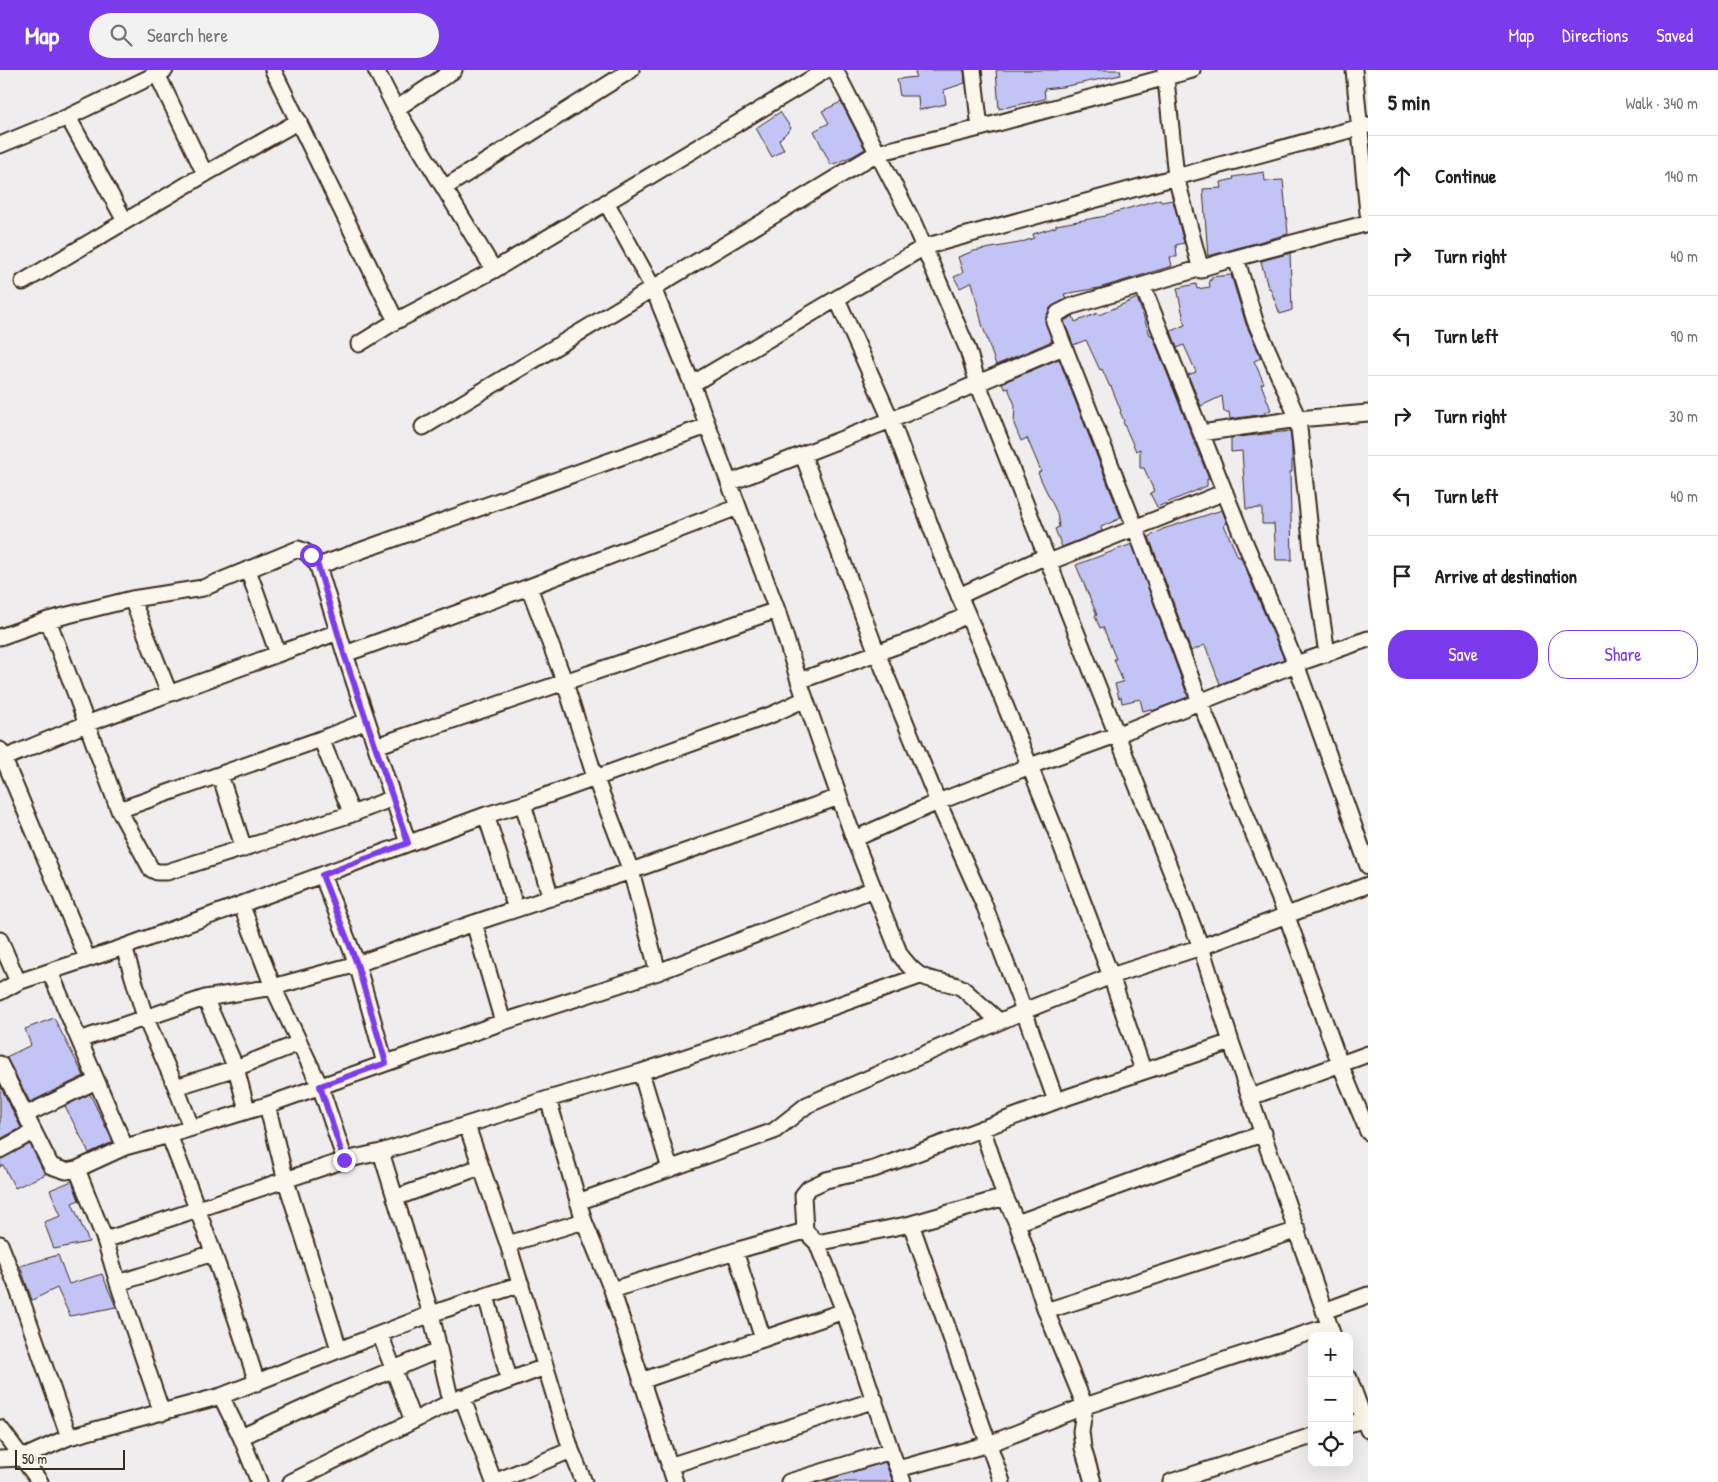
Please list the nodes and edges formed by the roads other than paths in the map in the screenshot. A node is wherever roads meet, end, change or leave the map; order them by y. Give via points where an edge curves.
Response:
1 (273, 70) edge
2 (376, 70) edge
3 (454, 70) edge
4 (631, 70) edge
5 (826, 70) edge
6 (835, 70) edge
7 (973, 70) edge
8 (1192, 70) edge
9 (1354, 70) edge
10 (161, 72) edge
11 (1166, 74) edge
12 (396, 108) junction
13 (68, 117) junction
14 (299, 122) junction
15 (1364, 127) edge
16 (980, 128) junction
17 (0, 145) edge
18 (877, 153) junction
19 (205, 174) junction
20 (1176, 176) junction
21 (444, 188) junction
22 (606, 202) junction
23 (1368, 214) edge
24 (125, 222) junction
25 (1368, 223) edge
26 (924, 247) junction
27 (1236, 258) junction
28 (494, 270) junction
29 (1201, 270) junction
30 (23, 282) dead end
31 (1143, 286) junction
32 (653, 288) junction
33 (837, 298) junction
34 (396, 321) junction
35 (359, 344) dead end
36 (1064, 347) junction
37 (692, 384) junction
38 (978, 384) junction
39 (1368, 413) edge
40 (1298, 419) junction
41 (891, 420) junction
42 (708, 426) junction
43 (422, 427) dead end
44 (1201, 433) junction
45 (802, 454) junction
46 (729, 483) junction
47 (1225, 492) junction
48 (738, 507) junction
49 (1135, 527) junction
50 (1048, 559) junction
51 (318, 566) junction
52 (248, 570) junction
53 (529, 587) junction
54 (959, 596) junction
55 (132, 599) junction
56 (776, 610) junction
57 (967, 615) junction
58 (48, 620) junction
59 (338, 632) junction
60 (0, 637) edge
61 (1368, 639) edge
62 (877, 653) junction
63 (278, 654) junction
64 (344, 654) junction
65 (1327, 654) junction
66 (1296, 664) junction
67 (799, 681) junction
68 (564, 683) junction
69 (169, 693) junction
70 (805, 699) junction
71 (1200, 702) junction
72 (367, 721) junction
73 (86, 724) junction
74 (1116, 735) junction
75 (321, 739) junction
76 (376, 746) junction
77 (1, 755) edge
78 (1030, 766) junction
79 (220, 775) junction
80 (595, 777) junction
81 (839, 797) junction
82 (393, 798) junction
83 (938, 802) junction
84 (523, 804) junction
85 (120, 810) junction
86 (352, 814) junction
87 (486, 815) junction
88 (854, 839) junction
89 (408, 843) junction
90 (244, 849) junction
91 (1368, 866) edge
92 (631, 871) junction
93 (322, 875) junction
94 (1368, 884) edge
95 (874, 889) junction
96 (550, 898) junction
97 (241, 904) junction
98 (516, 909) junction
99 (1286, 914) junction
100 (474, 923) junction
101 (0, 940) edge
102 (124, 946) junction
103 (1201, 947) junction
104 (88, 958) junction
105 (357, 964) junction
106 (50, 972) junction
107 (658, 972) junction
108 (920, 976) junction
109 (1111, 976) junction
110 (18, 982) junction
111 (273, 987) junction
112 (0, 992) edge
113 (205, 998) junction
114 (1024, 1011) junction
115 (146, 1017) junction
116 (999, 1021) junction
117 (503, 1022) junction
118 (79, 1040) junction
119 (1232, 1042) junction
120 (299, 1043) junction
121 (1368, 1054) edge
122 (386, 1063) junction
123 (0, 1064) edge
124 (1340, 1064) junction
125 (236, 1068) junction
126 (1143, 1070) junction
127 (641, 1072) junction
128 (96, 1080) junction
129 (320, 1086) junction
130 (176, 1087) junction
131 (1251, 1097) junction
132 (548, 1099) junction
133 (1056, 1101) junction
134 (266, 1105) junction
135 (247, 1110) junction
136 (25, 1115) junction
137 (467, 1126) junction
138 (191, 1127) junction
139 (982, 1128) junction
140 (33, 1132) junction
141 (1368, 1132) edge
142 (1264, 1133) junction
143 (169, 1135) junction
144 (124, 1147) junction
145 (0, 1150) edge
146 (381, 1152) junction
147 (344, 1160) junction
148 (480, 1167) junction
149 (77, 1169) junction
150 (670, 1169) junction
151 (286, 1181) junction
152 (1006, 1197) junction
153 (395, 1198) junction
154 (578, 1202) junction
155 (198, 1211) junction
156 (584, 1221) junction
157 (1018, 1223) junction
158 (911, 1224) junction
159 (1298, 1230) junction
160 (806, 1231) junction
161 (105, 1240) junction
162 (817, 1243) junction
163 (0, 1244) edge
164 (508, 1244) junction
165 (735, 1251) junction
166 (213, 1253) junction
167 (118, 1283) junction
168 (521, 1284) junction
169 (612, 1290) junction
170 (1368, 1295) edge
171 (486, 1296) junction
172 (844, 1311) junction
173 (1046, 1311) junction
174 (431, 1314) junction
175 (1329, 1324) edge
176 (380, 1334) junction
177 (763, 1339) junction
178 (338, 1349) junction
179 (439, 1350) junction
180 (545, 1367) junction
181 (393, 1369) junction
182 (509, 1379) junction
183 (641, 1381) junction
184 (257, 1382) junction
185 (1353, 1389) edge
186 (221, 1396) junction
187 (457, 1400) junction
188 (875, 1400) junction
189 (1085, 1406) junction
190 (162, 1413) junction
191 (413, 1421) junction
192 (1353, 1424) edge
193 (1366, 1424) edge
194 (0, 1428) edge
195 (69, 1437) junction
196 (241, 1437) junction
197 (1308, 1437) edge
198 (989, 1444) junction
199 (570, 1450) junction
200 (891, 1451) junction
201 (22, 1458) junction
202 (0, 1459) edge
203 (669, 1466) junction
204 (901, 1475) edge
205 (1090, 1481) edge
206 (40, 1482) edge
207 (259, 1482) edge
208 (291, 1482) edge
209 (494, 1482) edge
210 (584, 1482) edge
211 (675, 1482) edge
212 (789, 1482) edge
213 (1002, 1482) edge
214 (1171, 1482) edge

1 - 14 street
2 - 12 street
3 - 12 street
4 - 21 street
5 - 22 street
6 - 18 street
7 - 16 street
8 - 11 street
9 - 15 street
10 - 13 street
10 - 19 street
11 - 16 street
11 - 20 street
12 - 21 street
13 - 17 street
13 - 24 street
14 - 19 street
14 - 34 street
15 - 20 street
15 - 23 street
16 - 18 street
18 - 26 street
18 - 32 street
19 - 24 street
20 - 26 street
20 - 29 street
21 - 28 street
22 - 28 street
22 - 32 street
24 - 30 street
25 - 27 street
26 - 33 street
26 - 38 street via 968,350
27 - 29 street
27 - 40 street via 1255,321
28 - 34 street
29 - 31 street
31 - 36 street via 1058,313 1054,321
31 - 44 street
32 - 37 street
32 - 43 street
33 - 37 street
33 - 41 street
34 - 35 street
36 - 38 street
36 - 49 street
37 - 42 street
38 - 41 street
38 - 50 street
39 - 40 street
40 - 44 street
40 - 65 street
41 - 45 street
41 - 54 street
42 - 46 street
42 - 51 street
44 - 47 street
45 - 46 street
45 - 62 street
46 - 48 street
47 - 49 street
47 - 66 street
48 - 53 street
48 - 56 street
49 - 50 street
49 - 71 street
50 - 54 street
50 - 74 street
51 - 52 street via 311,555 298,549
51 - 59 street
52 - 55 street via 203,588
52 - 63 street
53 - 64 street
53 - 68 street
54 - 57 street
55 - 58 street
55 - 69 street
56 - 67 street
56 - 68 street
57 - 62 street via 922,637
57 - 78 street
58 - 60 street
58 - 73 street
59 - 63 street
59 - 64 street
61 - 65 street
62 - 67 street
62 - 83 street
63 - 69 street
64 - 72 street
65 - 66 street
66 - 71 street
66 - 91 street
67 - 70 street
68 - 76 street
68 - 80 street
69 - 73 street
70 - 80 street via 773,714
70 - 81 street
71 - 74 street
71 - 99 street
72 - 75 street
72 - 76 street
73 - 77 street
73 - 85 street
74 - 78 street
74 - 103 street
75 - 79 street
75 - 86 street
76 - 82 street
77 - 104 street
78 - 83 street
78 - 109 street
79 - 85 street
79 - 90 street
80 - 84 street
80 - 92 street
81 - 88 street
81 - 92 street
82 - 86 street
82 - 89 street
83 - 88 street
83 - 114 street via 985,907
84 - 87 street
84 - 96 street
85 - 90 street via 146,862 156,872 167,872
86 - 90 street
87 - 89 street
87 - 98 street
88 - 95 street
89 - 93 street
92 - 96 street
92 - 107 street
93 - 97 street
93 - 105 street
94 - 99 street
95 - 107 street
95 - 108 street via 900,955
96 - 98 street
97 - 102 street
97 - 111 street
98 - 100 street
99 - 103 street
99 - 124 street
100 - 105 street
100 - 117 street
101 - 110 street
102 - 104 street
102 - 115 street
103 - 109 street
103 - 119 street
104 - 106 street
105 - 111 street
105 - 122 street
106 - 110 street
106 - 118 street
107 - 117 street
108 - 116 street via 955,984
108 - 127 street
109 - 114 street
109 - 126 street
110 - 112 street
111 - 113 street
111 - 120 street
113 - 115 street
113 - 125 street
114 - 116 street
114 - 133 street
115 - 118 street
115 - 130 street
116 - 150 street via 807,1106 774,1131
117 - 122 street
118 - 128 street
119 - 126 street
119 - 131 street
120 - 125 street
120 - 129 street
121 - 124 street
122 - 129 street
123 - 136 street
124 - 131 street
124 - 141 street
125 - 130 street
125 - 135 street
126 - 133 street
127 - 132 street
127 - 150 street
128 - 136 street
128 - 144 street
129 - 134 street
129 - 147 street
130 - 138 street
131 - 142 street
132 - 137 street
132 - 154 street
133 - 139 street
134 - 135 street
134 - 151 street
135 - 138 street
136 - 140 street
137 - 146 street
137 - 148 street
138 - 143 street
139 - 152 street
139 - 160 street via 874,1169 826,1180 809,1188 803,1195
140 - 145 street
140 - 149 street via 51,1166 66,1172
142 - 157 street
142 - 159 street
143 - 144 street
143 - 155 street
144 - 149 street
146 - 147 street
146 - 153 street
147 - 151 street
148 - 153 street
148 - 164 street
149 - 161 street
150 - 154 street
151 - 155 street
151 - 178 street
152 - 157 street
152 - 158 street
153 - 174 street
154 - 156 street
155 - 161 street
155 - 166 street
156 - 164 street
156 - 169 street
157 - 173 street
158 - 162 street
158 - 198 street
159 - 173 street
159 - 175 street
160 - 162 street
160 - 165 street
161 - 167 street
162 - 172 street
163 - 195 street
164 - 168 street
165 - 169 street
165 - 177 street
166 - 167 street
166 - 184 street
167 - 190 street
168 - 171 street
168 - 180 street
169 - 183 street
170 - 175 street
171 - 174 street
171 - 182 street
172 - 177 street
172 - 188 street
173 - 189 street
174 - 176 street
174 - 179 street
175 - 189 street
176 - 178 street
176 - 181 street
177 - 183 street
178 - 184 street
179 - 181 street
179 - 187 street
180 - 182 street
180 - 199 street
181 - 191 street
181 - 196 street
182 - 187 street
183 - 203 street
184 - 186 street
185 - 193 street
186 - 190 street
186 - 196 street
187 - 191 street
187 - 209 street
188 - 200 street
188 - 203 street
189 - 198 street
189 - 205 street via 1081,1431
190 - 195 street
191 - 208 street
192 - 193 street
194 - 201 street
195 - 201 street
196 - 207 street
197 - 214 street
198 - 204 street
198 - 213 street
199 - 209 street
199 - 210 street
200 - 204 street
200 - 212 street
201 - 202 street
201 - 206 street
203 - 211 street

